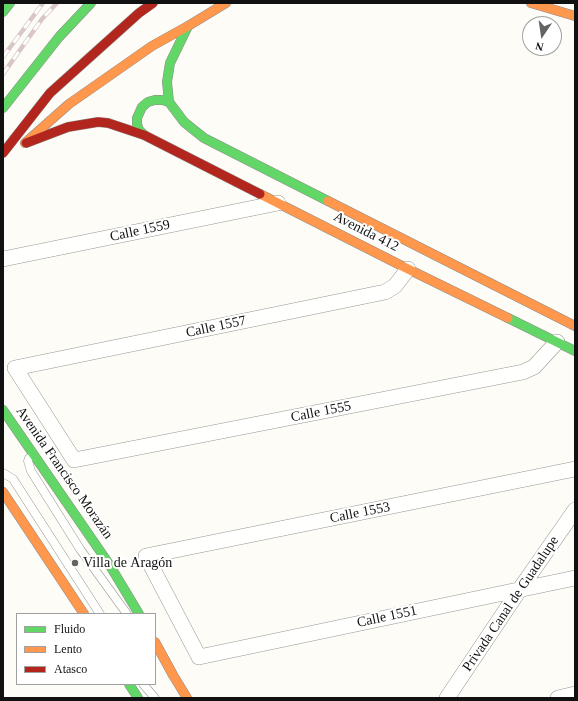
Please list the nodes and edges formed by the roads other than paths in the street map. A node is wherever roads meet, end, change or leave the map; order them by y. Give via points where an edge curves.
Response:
1 (10, 3) edge
2 (91, 3) edge
3 (153, 3) edge
4 (226, 3) edge
5 (531, 3) edge
6 (3, 12) edge
7 (575, 16) edge
8 (188, 26) junction
9 (169, 102) junction
10 (3, 108) edge
11 (144, 135) junction
12 (25, 143) junction
13 (3, 153) edge
14 (3, 157) edge
15 (278, 203) junction
16 (3, 260) edge
17 (408, 269) junction
18 (575, 326) edge
19 (557, 342) junction
20 (575, 351) edge
21 (3, 410) edge
22 (31, 450) junction
23 (74, 460) joint
24 (575, 469) edge
25 (3, 473) edge
26 (3, 492) edge
27 (575, 510) edge
28 (575, 578) edge
29 (520, 589) junction
30 (83, 613) edge
31 (99, 613) edge
32 (126, 613) edge
33 (138, 613) edge
34 (156, 644) edge
35 (156, 655) edge
36 (199, 657) joint
37 (173, 675) junction
38 (130, 685) edge
39 (144, 685) edge
40 (575, 694) edge
41 (138, 698) edge
42 (155, 698) edge
43 (187, 698) edge
44 (447, 698) edge
45 (558, 698) edge

1 - 6 main road
2 - 10 main road via 59,37
3 - 13 main road via 50,93
4 - 8 main road
5 - 7 main road
8 - 9 main road via 170,63 167,82
8 - 12 main road via 152,46 69,104
9 - 11 main road via 155,100 142,107 137,124
9 - 18 main road via 184,122 204,138
11 - 12 main road, Avenida 412 via 98,122 68,128
11 - 15 main road, Avenida 412
12 - 14 main road
15 - 16 street, Calle 1559
15 - 17 main road, Avenida 412
17 - 19 main road, Avenida 412
17 - 23 street, Calle 1557 via 395,286 385,292 15,368
19 - 20 main road, Avenida 412
19 - 23 street, Calle 1555 via 534,366 522,372
21 - 22 main road, Avenida Francisco Morazán
22 - 32 lane via 28,461 31,471 80,549
22 - 33 main road, Avenida Francisco Morazán via 109,564
24 - 36 street, Calle 1553 via 146,556
25 - 31 lane via 13,479
26 - 30 main road
27 - 29 street, Privada Canal de Guadalupe
28 - 29 street, Calle 1551
29 - 36 street, Calle 1551
29 - 44 street, Privada Canal de Guadalupe
34 - 37 main road
35 - 37 lane
37 - 43 main road
38 - 41 main road
39 - 42 lane
40 - 45 street

